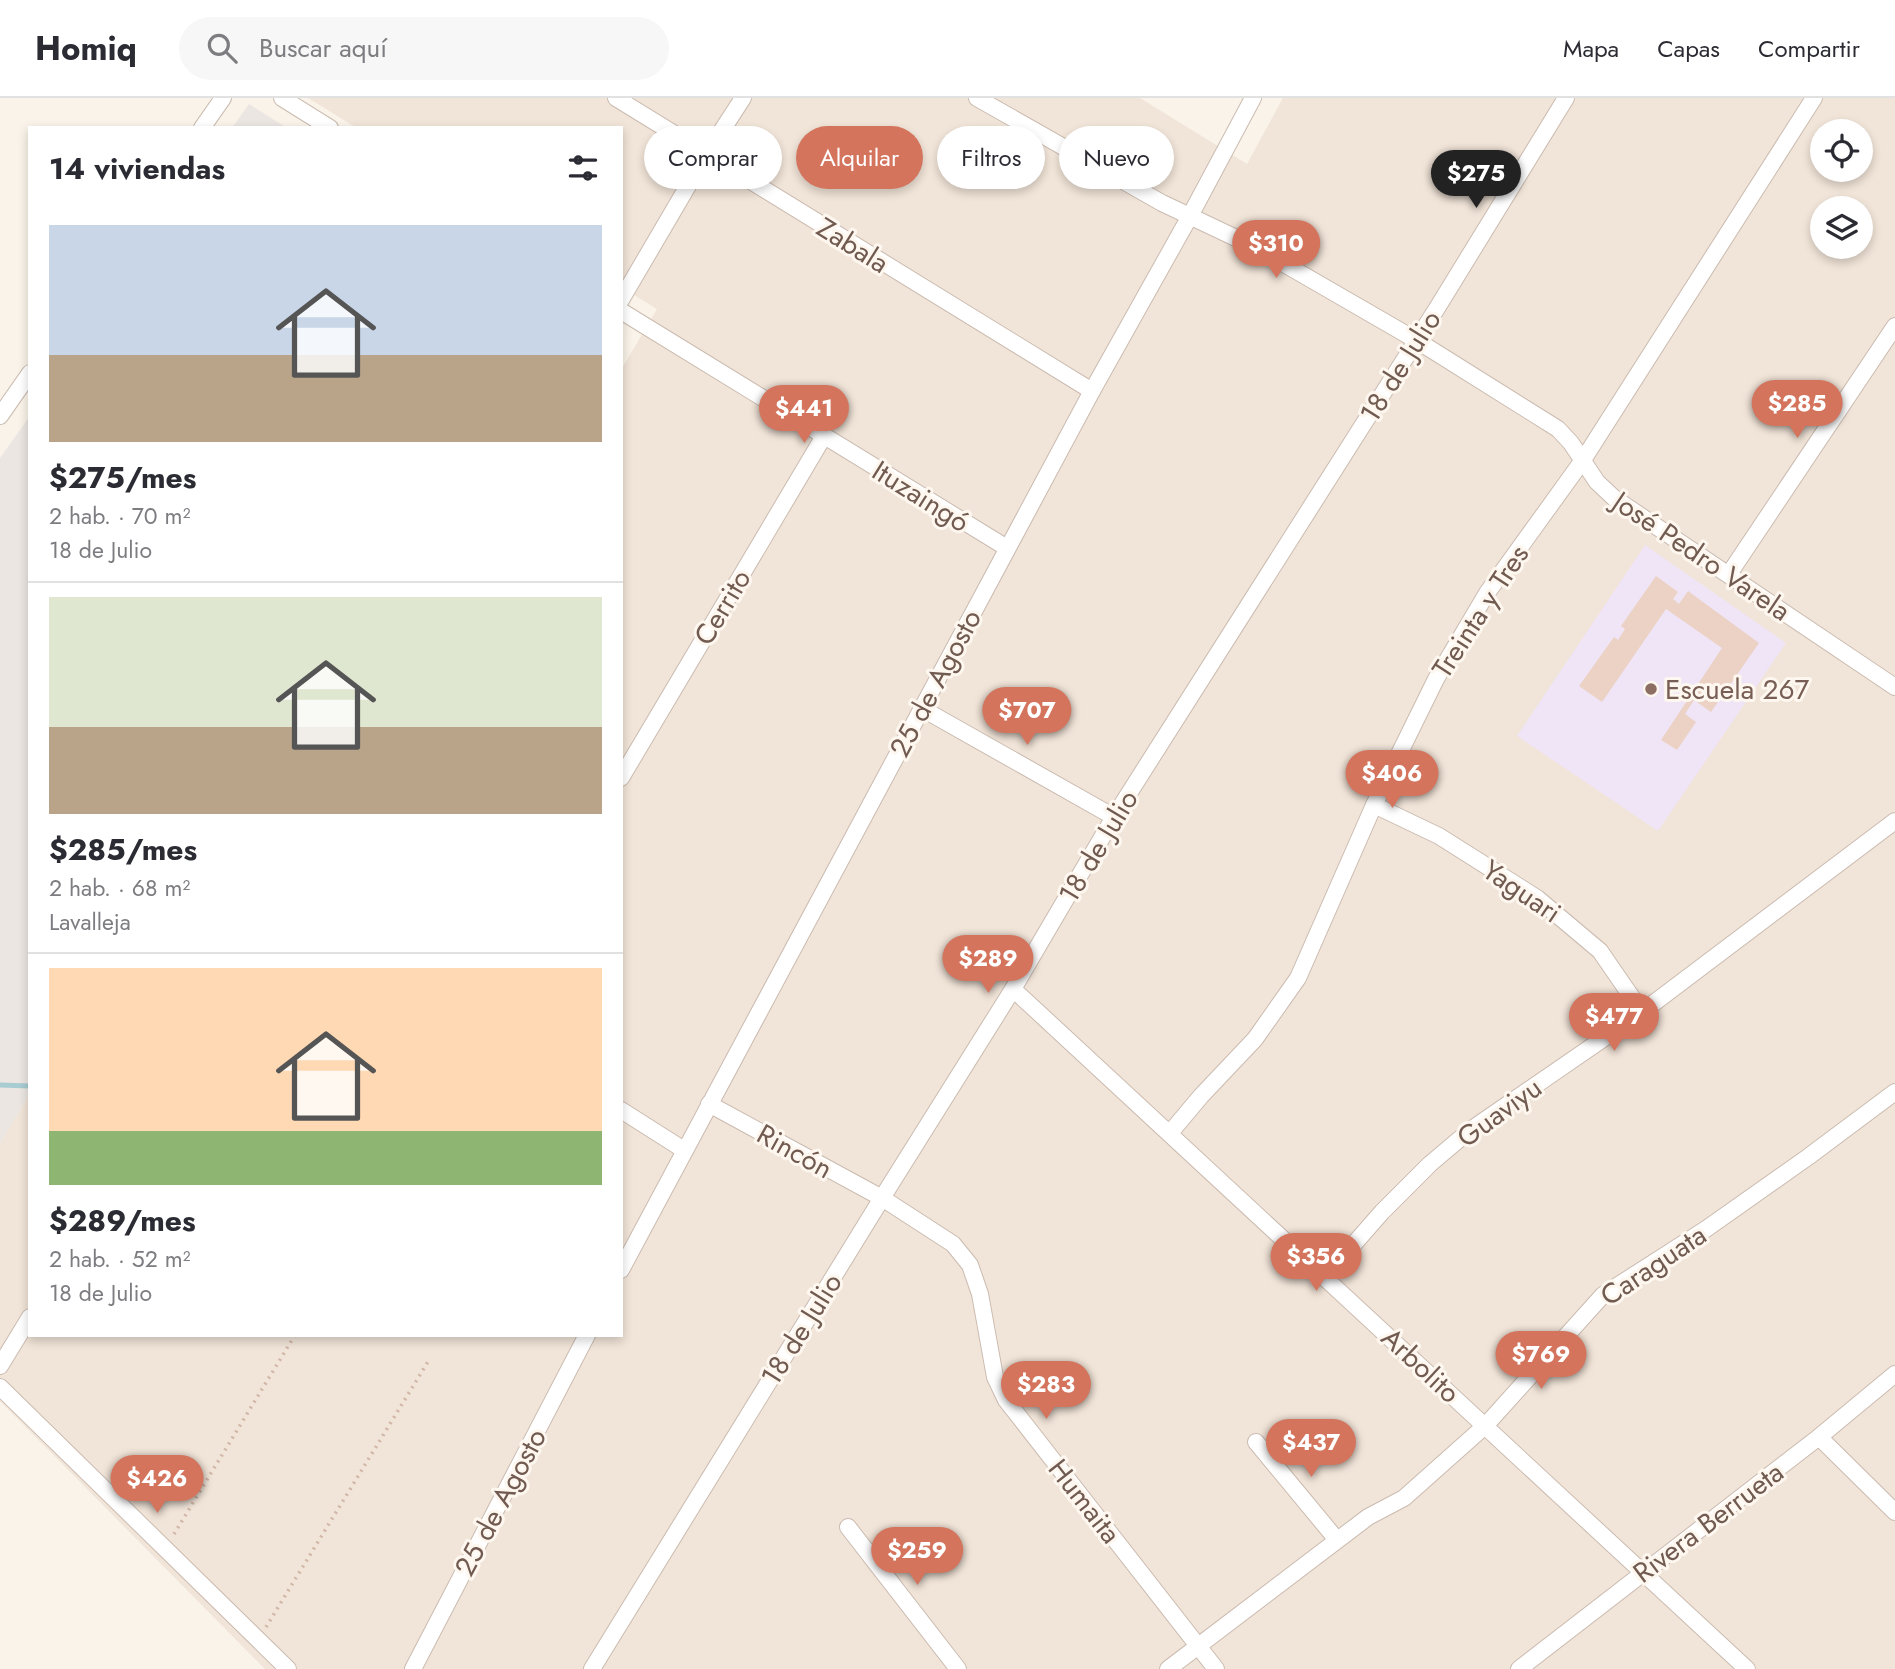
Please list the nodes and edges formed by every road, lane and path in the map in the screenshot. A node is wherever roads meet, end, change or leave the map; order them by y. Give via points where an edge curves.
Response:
1 (223, 98) edge
2 (282, 98) edge
3 (616, 98) edge
4 (743, 98) edge
5 (977, 98) edge
6 (1253, 98) edge
7 (1566, 98) edge
8 (1814, 98) edge
9 (203, 126) edge
10 (327, 126) edge
11 (660, 126) edge
12 (725, 126) edge
13 (686, 189) edge
14 (762, 189) edge
15 (1190, 216) junction
16 (623, 297) edge
17 (623, 312) edge
18 (1895, 326) edge
19 (1416, 340) junction
20 (28, 376) edge
21 (1092, 391) junction
22 (0, 416) edge
23 (824, 436) junction
24 (1583, 460) junction
25 (1007, 548) junction
26 (1729, 574) junction
27 (1895, 687) edge
28 (921, 708) junction
29 (623, 775) edge
30 (1374, 805) junction
31 (1114, 817) junction
32 (1895, 821) edge
33 (1013, 989) junction
34 (1642, 1012) junction
35 (1895, 1091) edge
36 (709, 1104) junction
37 (623, 1111) edge
38 (1170, 1133) junction
39 (684, 1150) junction
40 (881, 1198) junction
41 (623, 1266) edge
42 (1325, 1277) junction
43 (28, 1320) edge
44 (294, 1337) edge
45 (586, 1337) edge
46 (429, 1360) dead end
47 (0, 1366) edge
48 (1895, 1374) edge
49 (0, 1387) edge
50 (1486, 1425) junction
51 (1819, 1437) junction
52 (1256, 1442) dead end
53 (1895, 1512) edge
54 (848, 1527) dead end
55 (1337, 1541) junction
56 (165, 1549) junction
57 (1643, 1571) junction
58 (258, 1639) junction
59 (1197, 1645) junction
60 (289, 1669) edge
61 (413, 1669) edge
62 (592, 1669) edge
63 (958, 1669) edge
64 (1168, 1669) edge
65 (1216, 1669) edge
66 (1519, 1669) edge
67 (1747, 1669) edge

1 - 9 street
2 - 10 street
3 - 11 street, Zabala
4 - 12 street
5 - 15 street, José Pedro Varela
6 - 15 street, 25 de Agosto
7 - 19 street, 18 de Julio
8 - 24 street, Treinta y Tres
13 - 16 street
14 - 21 street, Zabala
15 - 19 street, José Pedro Varela via 1255,247
15 - 21 street, 25 de Agosto
17 - 23 street, Ituzaingó
18 - 26 street
19 - 24 street, José Pedro Varela via 1558,429
19 - 31 street, 18 de Julio
20 - 22 street
21 - 25 street, 25 de Agosto
23 - 25 street, Ituzaingó
23 - 29 street, Cerrito
24 - 26 street, José Pedro Varela via 1614,498
24 - 30 street, Treinta y Tres via 1487,593 1436,679
25 - 28 street, 25 de Agosto
26 - 27 street, José Pedro Varela
28 - 31 street
28 - 36 street, 25 de Agosto
30 - 34 street, Yaguari via 1438,836 1537,898 1600,951
30 - 38 street, Treinta y Tres via 1298,978 1255,1039
31 - 33 street, 18 de Julio
32 - 34 street, Guaviyu
33 - 38 street, Arbolito
33 - 40 street, 18 de Julio
34 - 42 street, Guaviyu via 1449,1147 1382,1212
35 - 50 street, Caraguata via 1706,1229 1603,1295
36 - 39 street, 25 de Agosto
36 - 40 street, Rincón
37 - 39 street
38 - 42 street, Arbolito
39 - 41 street, 25 de Agosto
40 - 59 street, Humaita via 953,1244 970,1265 995,1377 1006,1400
40 - 62 street, 18 de Julio
42 - 50 street, Arbolito
43 - 47 street
44 - 56 path
45 - 61 street, 25 de Agosto
46 - 58 path
48 - 51 street, Rivera Berrueta
49 - 56 street
50 - 55 street, Caraguata via 1404,1497
50 - 57 street, Arbolito
51 - 53 street
51 - 57 street, Rivera Berrueta
52 - 55 street
54 - 63 street
55 - 59 street, Caraguata
56 - 58 street
57 - 66 street, Rivera Berrueta
57 - 67 street, Arbolito
58 - 60 street
59 - 64 street, Caraguata
59 - 65 street, Humaita

